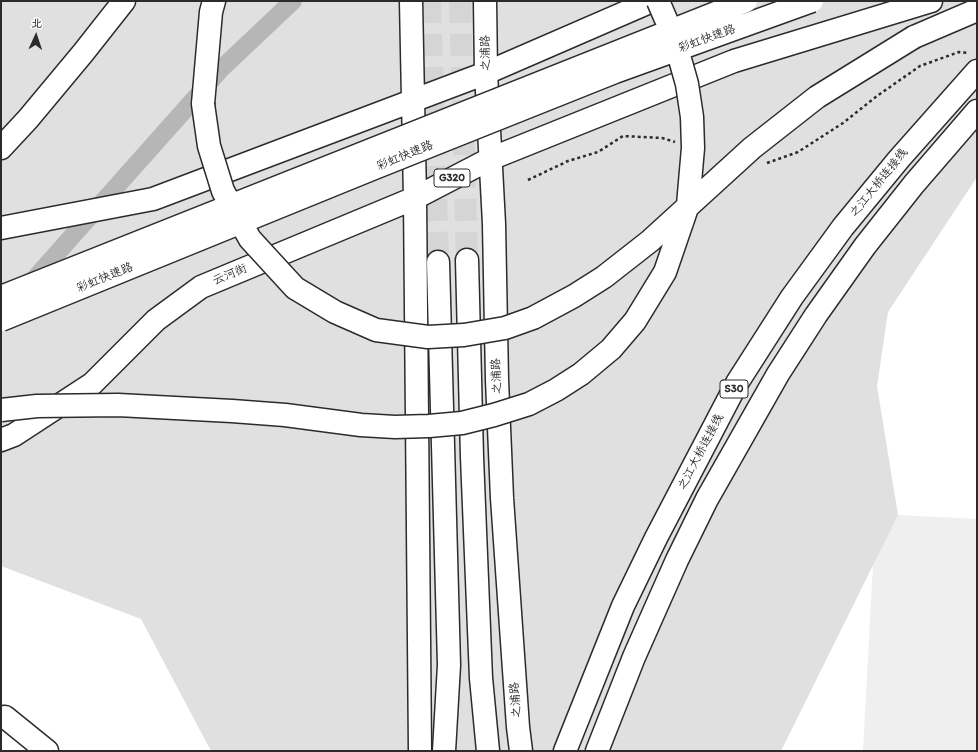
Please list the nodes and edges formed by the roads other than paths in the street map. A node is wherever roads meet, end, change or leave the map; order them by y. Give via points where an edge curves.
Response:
1 (124, 1) edge
2 (214, 1) edge
3 (411, 1) edge
4 (485, 1) edge
5 (652, 1) edge
6 (658, 1) edge
7 (746, 1) edge
8 (812, 1) edge
9 (931, 1) edge
10 (977, 10) edge
11 (977, 71) edge
12 (486, 73) junction
13 (413, 100) junction
14 (977, 111) edge
15 (1, 148) edge
16 (490, 159) junction
17 (415, 198) junction
18 (1, 228) edge
19 (467, 260) tunnel mouth
20 (438, 262) tunnel mouth
21 (1, 298) edge
22 (1, 320) edge
23 (1, 410) edge
24 (1, 440) edge
25 (6, 717) dead end
26 (47, 751) edge
27 (420, 751) edge
28 (444, 751) edge
29 (488, 751) edge
30 (521, 751) edge
31 (565, 751) edge
32 (597, 751) edge

1 - 15 main road via 28,119
2 - 10 main road, bridge via 203,104 209,146 223,191 250,239 295,288 335,312 376,330 428,337 464,335 505,328 533,318 574,296 604,277 650,241 752,148 817,97 914,37
3 - 13 main road
4 - 12 main road, 之浦路
5 - 12 main road
6 - 23 main road, bridge via 674,38 687,84 692,117 693,148 688,205 665,272 635,321 611,349 581,374 556,390 529,404 494,415 462,423 429,426 362,425 285,415 118,405 37,406
7 - 21 main road, 彩虹快速路, bridge
8 - 22 main road, 彩虹快速路, bridge via 614,72
9 - 16 main road, 云河街 via 734,61
11 - 31 main road, 之江大桥连接线 / S30 via 898,159 843,227 792,297 737,383 623,606
12 - 13 main road
12 - 16 main road, 之浦路
13 - 17 main road
13 - 18 main road via 153,199
14 - 32 main road, S30 via 865,246 778,374 707,499 677,560 634,656
16 - 17 main road, 云河街 / G320
16 - 30 main road, 之浦路 via 502,498
17 - 24 main road, 云河街 via 201,287 156,320 92,384 14,435
17 - 27 main road
19 - 29 main road via 480,678
20 - 28 main road via 449,665
25 - 26 main road

